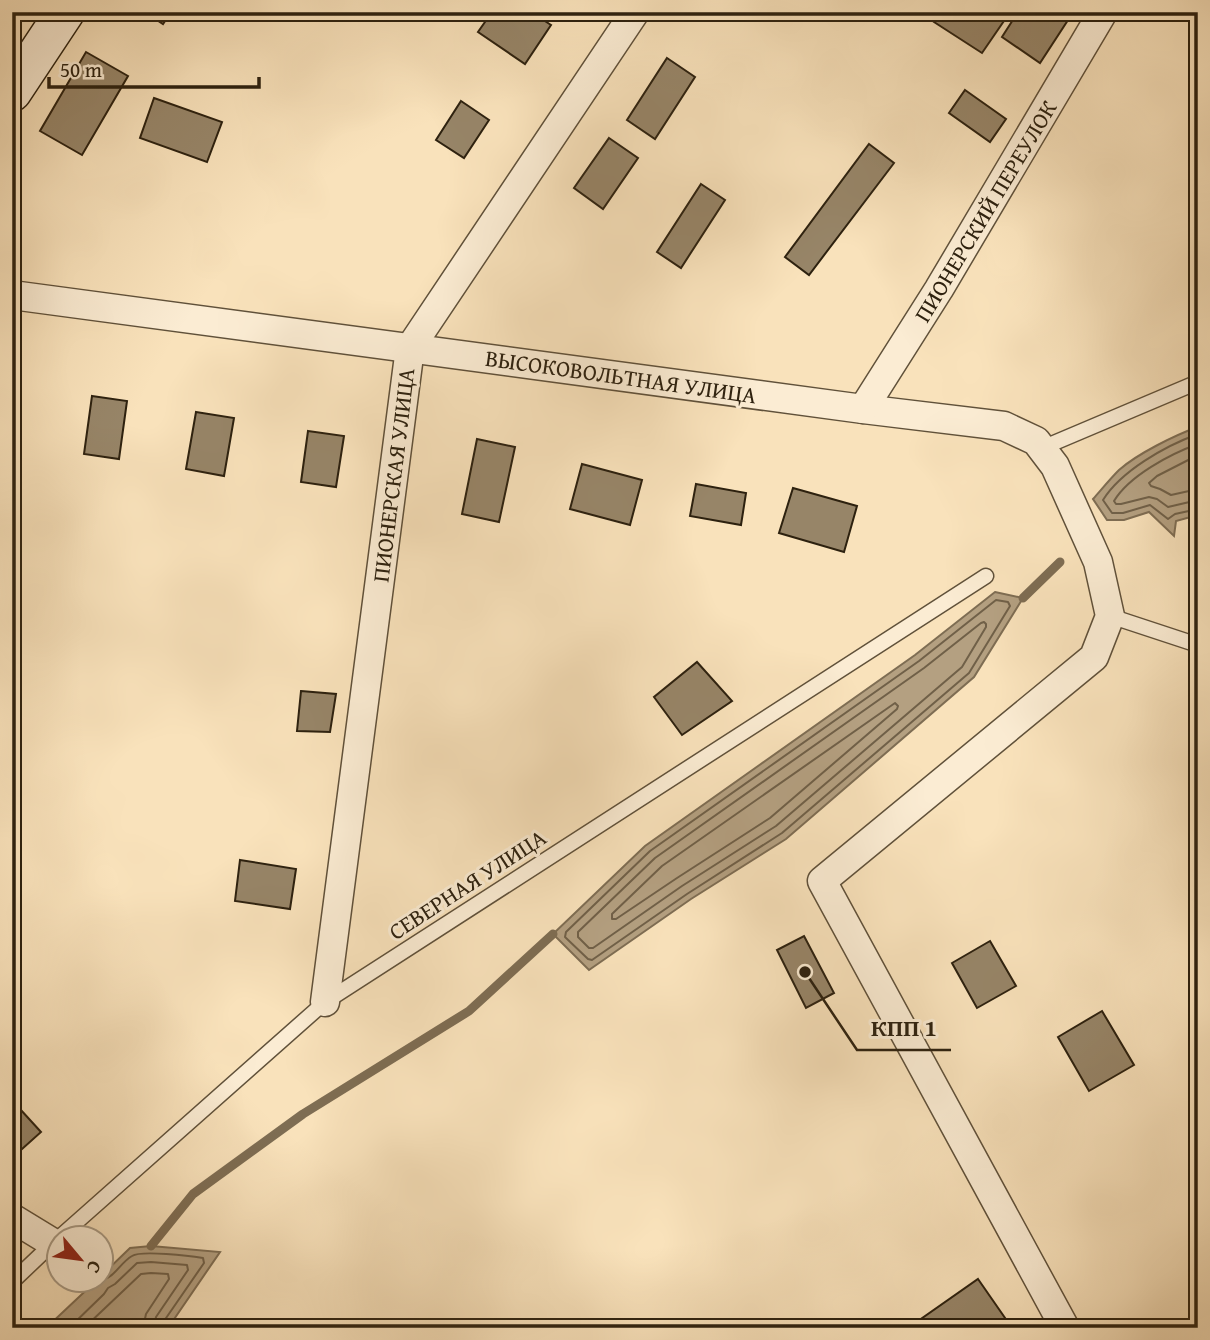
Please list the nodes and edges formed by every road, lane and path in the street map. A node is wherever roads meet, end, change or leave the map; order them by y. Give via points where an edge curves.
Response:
1 (65, 12) edge
2 (635, 12) edge
3 (1103, 12) edge
4 (12, 92) edge
5 (12, 295) edge
6 (410, 348) junction
7 (1198, 382) edge
8 (863, 409) junction
9 (1042, 448) junction
10 (986, 576) dead end
11 (1110, 616) junction
12 (1198, 645) edge
13 (325, 1002) junction
14 (12, 1218) edge
15 (74, 1224) edge
16 (46, 1239) edge
17 (46, 1250) edge
18 (12, 1282) edge
19 (1065, 1328) edge

1 - 4 street
2 - 6 street, ПИОНЕРСКАЯ УЛИЦА
3 - 8 street, ПИОНЕРСКИЙ ПЕРЕУЛОК
5 - 6 street, ВЫСОКОВОЛЬТНАЯ УЛИЦА
6 - 8 street, ВЫСОКОВОЛЬТНАЯ УЛИЦА
6 - 13 street, ПИОНЕРСКАЯ УЛИЦА
7 - 9 lane
8 - 9 street, ВЫСОКОВОЛЬТНАЯ УЛИЦА via 1004,425
9 - 11 street, ВЫСОКОВОЛЬТНАЯ УЛИЦА via 1055,466 1098,562
10 - 13 lane, СЕВЕРНАЯ УЛИЦА
11 - 12 lane
11 - 19 street via 1094,657 822,881
13 - 15 lane, СЕВЕРНАЯ УЛИЦА
14 - 16 street
17 - 18 lane, СЕВЕРНАЯ УЛИЦА

